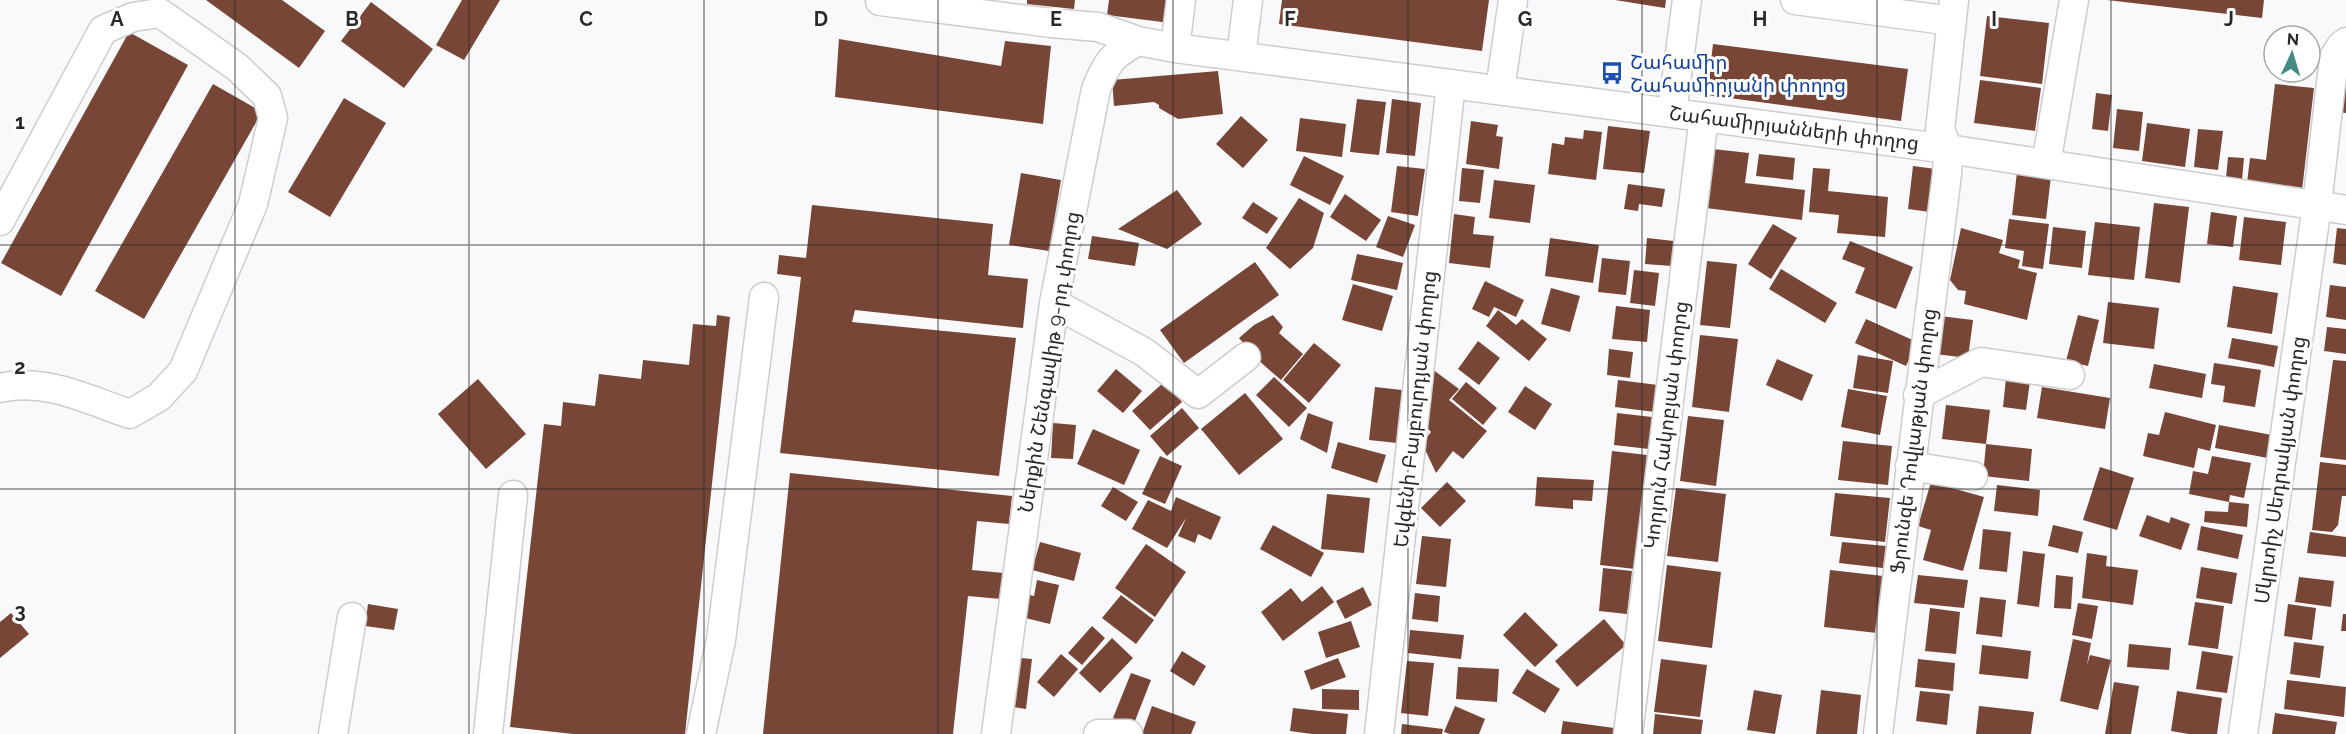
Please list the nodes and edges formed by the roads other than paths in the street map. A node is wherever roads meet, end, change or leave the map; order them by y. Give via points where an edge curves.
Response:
1 (880, 0) edge
2 (1181, 0) edge
3 (1248, 0) edge
4 (1513, 0) edge
5 (1686, 0) edge
6 (1795, 0) edge
7 (2074, 0) edge
8 (1953, 10) edge
9 (1138, 41) junction
10 (2346, 42) edge
11 (1175, 48) junction
12 (1241, 56) junction
13 (1451, 84) junction
14 (1500, 90) junction
15 (1672, 112) junction
16 (1704, 117) junction
17 (1948, 149) junction
18 (2046, 164) junction
19 (2317, 206) junction
20 (2346, 210) edge
21 (0, 221) edge
22 (764, 297) dead end
23 (1054, 303) junction
24 (1246, 357) dead end
25 (2070, 375) dead end
26 (0, 388) edge
27 (1918, 395) junction
28 (1910, 466) junction
29 (1972, 476) dead end
30 (513, 495) dead end
31 (352, 617) dead end
32 (333, 734) edge
33 (488, 734) edge
34 (701, 734) edge
35 (996, 734) edge
36 (1098, 734) edge
37 (1128, 734) edge
38 (1379, 734) edge
39 (1628, 734) edge
40 (1878, 734) edge
41 (2243, 734) edge

1 - 9 street via 1098,27
2 - 11 street
3 - 12 street
4 - 14 street
5 - 15 street
6 - 8 street
7 - 18 street
8 - 17 street, Ֆրունզե Դովլաթյան փողոց via 1940,130
9 - 11 street
9 - 23 street, Ներքին Շենգավիթ 9-րդ փողոց via 1120,50 1106,65 1096,89
10 - 19 street, Մկրտիչ Սեդրակյան փողոց via 2334,57
11 - 12 street
12 - 13 street, Շահամիրյանների փողոց
13 - 14 street, Շահամիրյանների փողոց
13 - 38 street, Եվգենի Բայբուրդյան փողոց
14 - 15 street, Շահամիրյանների փողոց
15 - 16 street, Շահամիրյանների փողոց
16 - 17 street, Շահամիրյանների փողոց
16 - 39 street, Կորյուն Հակոբյան փողոց
17 - 18 street, Շահամիրյանների փողոց
17 - 27 street, Ֆրունզե Դովլաթյան փողոց
18 - 19 street, Շահամիրյանների փողոց
19 - 20 street, Շահամիրյանների փողոց
19 - 41 street, Մկրտիչ Սեդրակյան փողոց
21 - 26 street via 103,30 133,17 160,13 237,67 267,96 273,118 253,204 183,371 159,397 130,414 48,386 17,384
22 - 34 street via 720,640
23 - 24 street via 1144,352 1198,394
23 - 35 street, Ներքին Շենգավիթ 9-րդ փողոց
25 - 27 street via 1981,362
27 - 28 street, Ֆրունզե Դովլաթյան փողոց
28 - 29 street
28 - 40 street, Ֆրունզե Դովլաթյան փողոց
30 - 33 street
31 - 32 street
36 - 37 street

